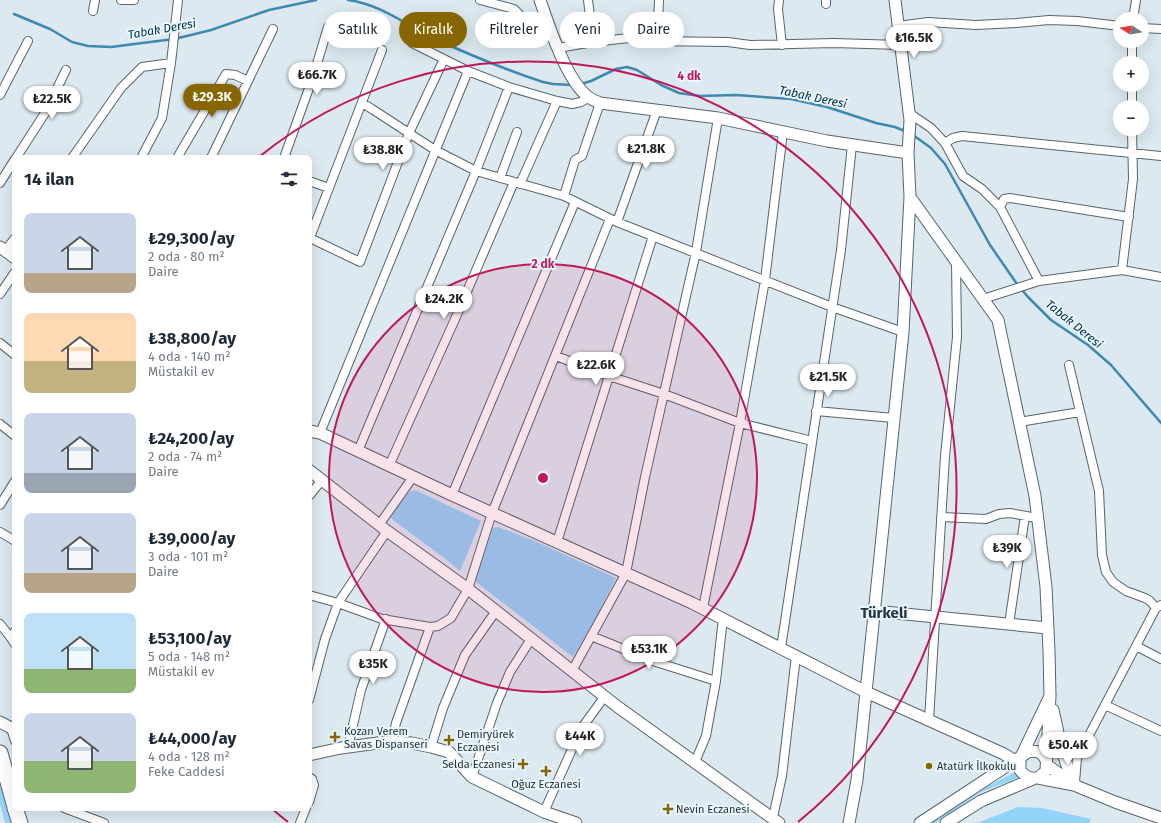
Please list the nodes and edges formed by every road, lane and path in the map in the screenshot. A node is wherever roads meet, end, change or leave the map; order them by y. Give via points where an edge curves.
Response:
1 (95, 0) edge
2 (120, 0) edge
3 (134, 0) edge
4 (178, 0) edge
5 (480, 0) edge
6 (540, 0) edge
7 (588, 0) edge
8 (659, 0) edge
9 (779, 0) edge
10 (895, 0) edge
11 (1136, 0) edge
12 (93, 10) dead end
13 (517, 12) edge
14 (544, 12) edge
15 (589, 12) edge
16 (658, 12) edge
17 (1134, 12) edge
18 (1113, 25) edge
19 (898, 26) junction
20 (1149, 28) edge
21 (273, 29) dead end
22 (1161, 29) edge
23 (552, 34) edge
24 (324, 40) edge
25 (28, 41) dead end
26 (684, 41) edge
27 (782, 45) junction
28 (900, 45) junction
29 (422, 48) edge
30 (558, 48) joint
31 (382, 50) dead end
32 (444, 59) junction
33 (171, 63) junction
34 (66, 70) dead end
35 (468, 71) junction
36 (248, 81) junction
37 (509, 87) junction
38 (0, 95) edge
39 (585, 95) junction
40 (557, 101) junction
41 (362, 103) junction
42 (600, 103) junction
43 (657, 110) junction
44 (909, 117) junction
45 (718, 118) junction
46 (517, 132) dead end
47 (783, 132) junction
48 (408, 133) junction
49 (1132, 136) edge
50 (945, 143) junction
51 (852, 145) junction
52 (908, 149) junction
53 (435, 150) junction
54 (1132, 153) junction
55 (17, 155) edge
56 (74, 155) edge
57 (143, 155) edge
58 (179, 155) edge
59 (212, 155) edge
60 (285, 155) edge
61 (1161, 156) edge
62 (12, 163) edge
63 (476, 171) junction
64 (500, 178) junction
65 (312, 182) edge
66 (517, 183) junction
67 (0, 184) edge
68 (329, 188) junction
69 (564, 196) junction
70 (910, 197) junction
71 (575, 202) junction
72 (1000, 207) junction
73 (1129, 216) junction
74 (613, 220) junction
75 (312, 231) edge
76 (653, 236) junction
77 (312, 240) edge
78 (12, 241) edge
79 (3, 249) edge
80 (696, 252) junction
81 (12, 256) edge
82 (956, 261) junction
83 (1122, 270) junction
84 (12, 276) edge
85 (1161, 277) edge
86 (765, 280) junction
87 (1039, 281) junction
88 (0, 294) edge
89 (983, 299) junction
90 (832, 307) junction
91 (903, 332) junction
92 (0, 343) edge
93 (12, 353) edge
94 (556, 356) junction
95 (1069, 365) dead end
96 (609, 376) junction
97 (664, 394) junction
98 (816, 411) junction
99 (1080, 412) junction
100 (894, 418) junction
101 (1019, 422) junction
102 (740, 423) junction
103 (0, 424) edge
104 (314, 432) edge
105 (12, 434) edge
106 (812, 441) junction
107 (358, 451) junction
108 (389, 466) junction
109 (312, 472) edge
110 (413, 477) junction
111 (322, 480) junction
112 (12, 486) edge
113 (312, 492) edge
114 (452, 495) junction
115 (0, 505) edge
116 (492, 513) junction
117 (1025, 516) junction
118 (941, 517) junction
119 (1037, 518) junction
120 (383, 528) junction
121 (0, 532) edge
122 (12, 539) edge
123 (557, 542) junction
124 (626, 573) junction
125 (468, 589) junction
126 (312, 596) edge
127 (338, 603) junction
128 (1158, 607) edge
129 (702, 608) junction
130 (496, 611) junction
131 (874, 611) junction
132 (935, 617) junction
133 (723, 618) junction
134 (386, 619) junction
135 (0, 624) edge
136 (1008, 624) junction
137 (430, 627) junction
138 (1048, 628) junction
139 (12, 636) edge
140 (591, 636) junction
141 (531, 639) junction
142 (1136, 646) junction
143 (781, 648) junction
144 (796, 656) junction
145 (1161, 658) edge
146 (572, 671) junction
147 (716, 681) junction
148 (312, 689) edge
149 (866, 692) junction
150 (605, 696) junction
151 (1050, 696) junction
152 (1105, 705) junction
153 (929, 720) junction
154 (0, 722) edge
155 (12, 728) edge
156 (1161, 731) edge
157 (392, 742) junction
158 (348, 747) junction
159 (431, 747) junction
160 (0, 753) edge
161 (312, 754) edge
162 (1019, 758) junction
163 (695, 762) junction
164 (1047, 762) junction
165 (472, 777) junction
166 (1036, 778) junction
167 (312, 779) edge
168 (1074, 785) junction
169 (312, 792) edge
170 (12, 796) edge
171 (16, 811) edge
172 (72, 811) edge
173 (305, 811) edge
174 (544, 812) junction
175 (1161, 818) edge
176 (776, 820) edge
177 (950, 821) edge
178 (20, 823) edge
179 (104, 823) edge
180 (300, 823) edge
181 (576, 823) edge
182 (849, 823) edge
183 (920, 823) edge

1 - 12 street
2 - 3 street
4 - 33 street
5 - 13 street
6 - 14 street
7 - 15 street
8 - 16 street
9 - 27 street
10 - 19 street
11 - 17 street
18 - 19 street via 1049,20 976,25 928,22
19 - 28 street
20 - 22 street
21 - 36 street
23 - 30 street
24 - 60 street
25 - 38 street
26 - 27 street
27 - 28 street
28 - 44 street
29 - 32 street
30 - 39 street via 570,75
31 - 41 street
32 - 35 street
32 - 48 street
33 - 56 street via 142,67 121,88
33 - 57 street via 162,118
34 - 55 street via 45,113
35 - 37 street
35 - 53 street
36 - 58 street via 226,74
36 - 59 street
37 - 40 street
37 - 63 street
39 - 40 street via 577,103
39 - 42 street
40 - 66 street
41 - 48 street
41 - 68 street
42 - 43 street
42 - 69 street via 582,156 575,160
43 - 45 street
43 - 74 street
44 - 50 street via 931,128
44 - 52 street
45 - 47 street
45 - 80 street
46 - 64 street
47 - 51 street
47 - 86 street
48 - 53 street
48 - 77 street via 360,262
49 - 54 street
50 - 54 street via 962,136
50 - 72 street via 963,176 982,189
51 - 52 street
51 - 90 street
52 - 70 street
53 - 63 street
53 - 104 street
54 - 61 street
54 - 73 street via 1133,178
62 - 67 street
63 - 64 street
63 - 107 street
64 - 66 street
65 - 68 street
66 - 69 street
66 - 108 street
68 - 75 street
69 - 71 street
70 - 82 street
70 - 91 street
71 - 74 street
71 - 114 street
72 - 73 street via 1004,199 1010,198
72 - 87 street
73 - 83 street
74 - 76 street
74 - 94 street
76 - 80 street
76 - 96 street
78 - 79 street
79 - 81 street
80 - 86 street
80 - 97 street
82 - 89 street
82 - 118 street via 957,337
83 - 85 street
83 - 87 street
84 - 88 street
86 - 90 street
86 - 102 street
87 - 89 street
89 - 101 street via 998,320
90 - 91 street
90 - 98 street
91 - 100 street
92 - 93 street
94 - 96 street
94 - 116 street
95 - 99 street
96 - 97 street
96 - 123 street
97 - 102 street
97 - 124 street
98 - 100 street
98 - 106 street
99 - 101 street
99 - 128 street via 1099,491 1102,555 1106,572 1113,582
100 - 131 street
101 - 119 street
102 - 106 street
102 - 129 street
103 - 105 street
104 - 107 street
106 - 143 street
107 - 108 street
108 - 110 street
109 - 111 street
110 - 114 street
110 - 120 street
111 - 113 street
111 - 120 street
112 - 115 street
114 - 116 street
116 - 123 street
116 - 125 street
117 - 118 street via 1010,513 986,519
117 - 119 street
117 - 136 street
118 - 132 street
119 - 138 street
120 - 125 street
120 - 127 street
121 - 122 street
123 - 124 street
124 - 129 street
124 - 140 street
125 - 130 street
125 - 137 street via 451,618 438,626
126 - 127 street
127 - 134 street
127 - 148 street
128 - 142 street
129 - 133 street
130 - 141 street
130 - 159 street via 465,655 443,708
131 - 132 street
131 - 149 street
132 - 136 street
132 - 153 street
133 - 143 street
133 - 147 street
134 - 137 street
134 - 158 street via 361,690
135 - 139 street
136 - 138 street
137 - 157 street via 396,723
138 - 151 street
140 - 146 street
140 - 147 street via 656,662
141 - 146 street
141 - 165 street via 510,672 497,702
142 - 145 street
142 - 152 street
143 - 144 street
144 - 149 street
144 - 176 street
146 - 150 street
147 - 163 street via 706,736
149 - 153 street
149 - 182 street via 857,780
150 - 163 street
150 - 174 street via 581,729
151 - 162 street
151 - 164 street
151 - 168 street via 1062,751
152 - 156 street
152 - 168 street via 1077,758
153 - 162 street via 1004,754
154 - 155 street
157 - 158 street
157 - 159 street
158 - 161 street
159 - 165 street via 449,752
160 - 170 highway
162 - 164 street via 1034,751 1039,752
162 - 166 street via 1020,770 1028,778
162 - 183 street
163 - 176 street
164 - 166 street via 1043,775
164 - 168 street
165 - 174 street
166 - 168 street
166 - 177 street via 981,801
167 - 169 street
168 - 175 street
171 - 178 highway
172 - 179 street
173 - 180 street
174 - 181 street

